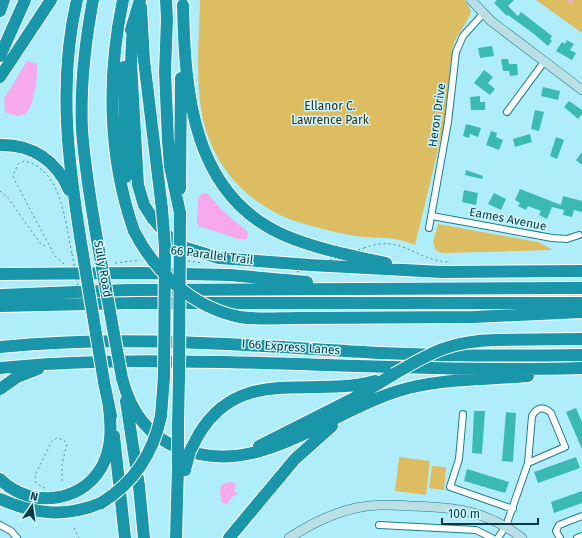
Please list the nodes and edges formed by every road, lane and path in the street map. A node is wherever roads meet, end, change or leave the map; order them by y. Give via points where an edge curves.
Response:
1 (4, 0) edge
2 (20, 0) edge
3 (25, 0) edge
4 (51, 0) edge
5 (76, 0) edge
6 (93, 0) edge
7 (123, 0) edge
8 (141, 0) edge
9 (471, 0) edge
10 (183, 2) edge
11 (166, 3) edge
12 (0, 11) edge
13 (483, 14) junction
14 (0, 38) edge
15 (128, 55) junction
16 (0, 56) edge
17 (544, 62) junction
18 (0, 77) edge
19 (582, 90) edge
20 (507, 112) dead end
21 (0, 145) edge
22 (157, 158) junction
23 (0, 191) edge
24 (75, 209) junction
25 (180, 212) junction
26 (432, 216) junction
27 (429, 228) dead end
28 (134, 231) junction
29 (579, 235) dead end
30 (48, 244) junction
31 (77, 257) junction
32 (146, 259) dead end
33 (184, 260) dead end
34 (68, 264) dead end
35 (70, 264) dead end
36 (116, 264) dead end
37 (208, 264) dead end
38 (453, 267) junction
39 (582, 271) edge
40 (291, 272) dead end
41 (0, 274) edge
42 (582, 288) edge
43 (367, 289) junction
44 (0, 295) edge
45 (582, 296) edge
46 (355, 303) junction
47 (582, 303) edge
48 (0, 306) edge
49 (582, 312) edge
50 (582, 339) edge
51 (0, 347) edge
52 (582, 354) edge
53 (65, 363) junction
54 (0, 368) edge
55 (582, 370) edge
56 (122, 378) junction
57 (367, 386) junction
58 (0, 389) edge
59 (361, 406) junction
60 (110, 408) junction
61 (463, 414) dead end
62 (192, 453) junction
63 (528, 463) junction
64 (182, 468) junction
65 (0, 479) edge
66 (62, 482) dead end
67 (47, 489) dead end
68 (0, 494) edge
69 (0, 499) edge
70 (513, 509) junction
71 (31, 511) junction
72 (582, 516) edge
73 (0, 525) edge
74 (379, 525) dead end
75 (506, 526) junction
76 (74, 528) dead end
77 (176, 534) edge
78 (582, 536) edge
79 (17, 538) edge
80 (79, 538) edge
81 (125, 538) edge
82 (144, 538) edge
83 (229, 538) edge
84 (289, 538) edge
85 (492, 538) edge
86 (498, 538) edge
87 (522, 538) edge
88 (560, 538) edge
89 (577, 538) edge

1 - 12 highway
2 - 14 highway
3 - 16 highway
4 - 18 highway
5 - 24 highway via 68,57 66,102 68,150
6 - 56 highway, Sully Road, bridge via 83,67 82,123 90,199
7 - 28 highway via 114,65 113,120 121,188
8 - 15 highway via 133,23
8 - 22 highway via 144,60
9 - 13 street
10 - 25 highway
10 - 38 highway via 186,74 198,137 203,152 218,177 241,206 270,228 299,241 390,264 441,269
11 - 22 highway via 156,122
11 - 25 highway via 165,72 168,140 171,172
13 - 17 street
13 - 26 street, Heron Drive via 463,36 456,52
15 - 28 highway via 124,99 126,177
15 - 38 highway via 138,185 144,205 153,219 177,243 206,256 232,259 310,265
17 - 19 street
17 - 20 street
21 - 24 highway via 19,146 48,159 62,176
22 - 71 highway, bridge via 165,260 164,377 161,416 153,445 140,469 119,491 101,503 64,513
23 - 30 path via 8,198 40,243 45,246
24 - 31 highway
25 - 64 highway, bridge via 178,424
26 - 27 street, Heron Drive
26 - 29 street, Eames Avenue via 552,238 562,239
28 - 49 highway, bridge via 145,252 184,292 204,304 242,317 479,317
30 - 31 path via 13,176 18,164 24,162 37,166 53,183
30 - 34 path via 58,260
31 - 35 path
31 - 60 highway, bridge
32 - 36 path
33 - 37 path, 66 Parallel Trail
38 - 39 highway
38 - 40 path, bridge via 394,244 377,244
41 - 43 highway via 230,275
42 - 43 highway
43 - 44 highway via 106,290
45 - 46 highway via 423,297
46 - 47 highway
46 - 48 highway
50 - 57 highway, bridge via 473,341 453,345
51 - 52 highway, I 66 Express Lanes via 76,341 157,340 397,354
53 - 54 highway
53 - 55 highway via 152,361
53 - 58 highway via 17,377
55 - 59 highway via 429,384 399,390
56 - 62 highway via 132,408 141,421 164,442
56 - 82 highway, Sully Road via 139,486
57 - 62 highway via 256,447 227,453
57 - 64 highway, bridge via 279,387 254,391 225,404 208,420 198,434
59 - 62 highway via 288,442 263,451 232,456
59 - 83 highway via 310,444
60 - 65 highway via 110,436 106,459 94,478 84,487 70,495 47,499 18,492
60 - 81 highway
61 - 70 street via 459,458 450,487
63 - 63 street via 532,416 535,410 546,409 551,413 565,447
63 - 70 street
64 - 77 highway
66 - 67 path via 62,464 67,444 57,438 52,441 34,480 38,486
68 - 71 highway
69 - 71 highway
70 - 75 street
72 - 88 street via 559,525 556,531
73 - 79 street
74 - 85 street via 476,530
75 - 84 street via 478,513 458,509 383,504 342,512 319,521
75 - 86 street
75 - 87 street
76 - 80 path
78 - 89 street

